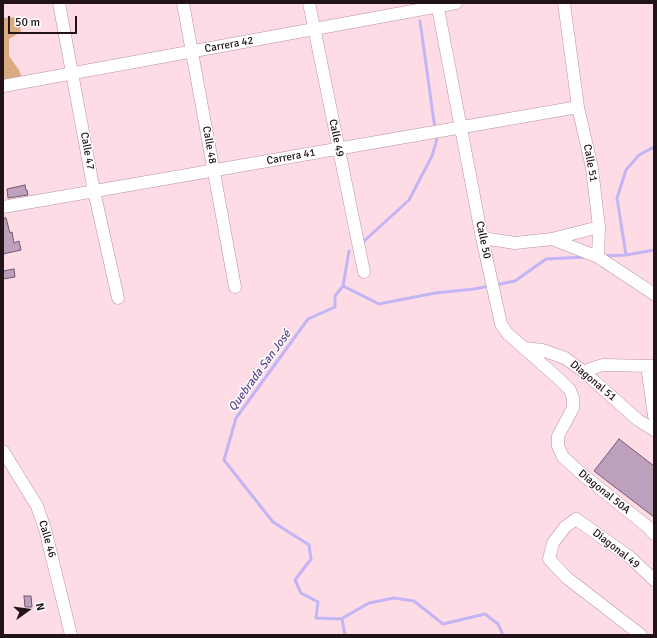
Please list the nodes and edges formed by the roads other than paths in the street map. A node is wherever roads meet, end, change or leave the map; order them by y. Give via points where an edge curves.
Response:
1 (59, 3) edge
2 (183, 3) edge
3 (309, 3) edge
4 (456, 3) edge
5 (564, 3) edge
6 (437, 5) edge
7 (313, 29) junction
8 (192, 52) junction
9 (73, 74) junction
10 (3, 86) edge
11 (578, 107) junction
12 (461, 127) junction
13 (338, 149) junction
14 (214, 171) junction
15 (94, 191) junction
16 (3, 207) edge
17 (599, 227) junction
18 (482, 238) junction
19 (552, 239) junction
20 (598, 257) junction
21 (364, 272) dead end
22 (235, 287) dead end
23 (654, 294) edge
24 (118, 298) dead end
25 (524, 348) junction
26 (650, 366) edge
27 (584, 372) junction
28 (654, 416) edge
29 (654, 430) edge
30 (558, 446) joint
31 (3, 452) edge
32 (654, 534) edge
33 (654, 580) edge
34 (71, 635) edge
35 (640, 635) edge

1 - 9 street, Calle 47
2 - 8 street, Calle 48
3 - 7 street, Calle 49
4 - 6 street, Carrera 42
5 - 11 street, Calle 51
6 - 7 street, Carrera 42
6 - 12 street, Calle 50
7 - 8 street, Carrera 42
7 - 13 street, Calle 49
8 - 9 street, Carrera 42
8 - 14 street, Calle 48
9 - 10 street, Carrera 42
9 - 15 street, Calle 47
11 - 12 street, Carrera 41
11 - 17 street, Calle 51 via 592,168
12 - 13 street, Carrera 41
12 - 18 street, Calle 50
13 - 14 street, Carrera 41
13 - 21 street, Calle 49
14 - 15 street, Carrera 41
14 - 22 street, Calle 48
15 - 16 street, Carrera 41
15 - 24 street, Calle 47
17 - 19 street
17 - 20 street, Calle 51
18 - 19 street via 515,243
18 - 25 street, Calle 50 via 501,324
19 - 20 street
20 - 23 street
25 - 27 street, Diagonal 51 via 542,350 565,358
25 - 30 street, Calle 50 via 570,390 573,398 573,408 558,436
26 - 27 street via 603,365
26 - 28 street
27 - 29 street, Diagonal 51 via 638,420
30 - 32 street, Diagonal 50A via 563,457
31 - 34 street, Calle 46 via 37,506
33 - 35 street, Diagonal 49 via 631,558 576,519 565,527 553,543 549,559 567,578

